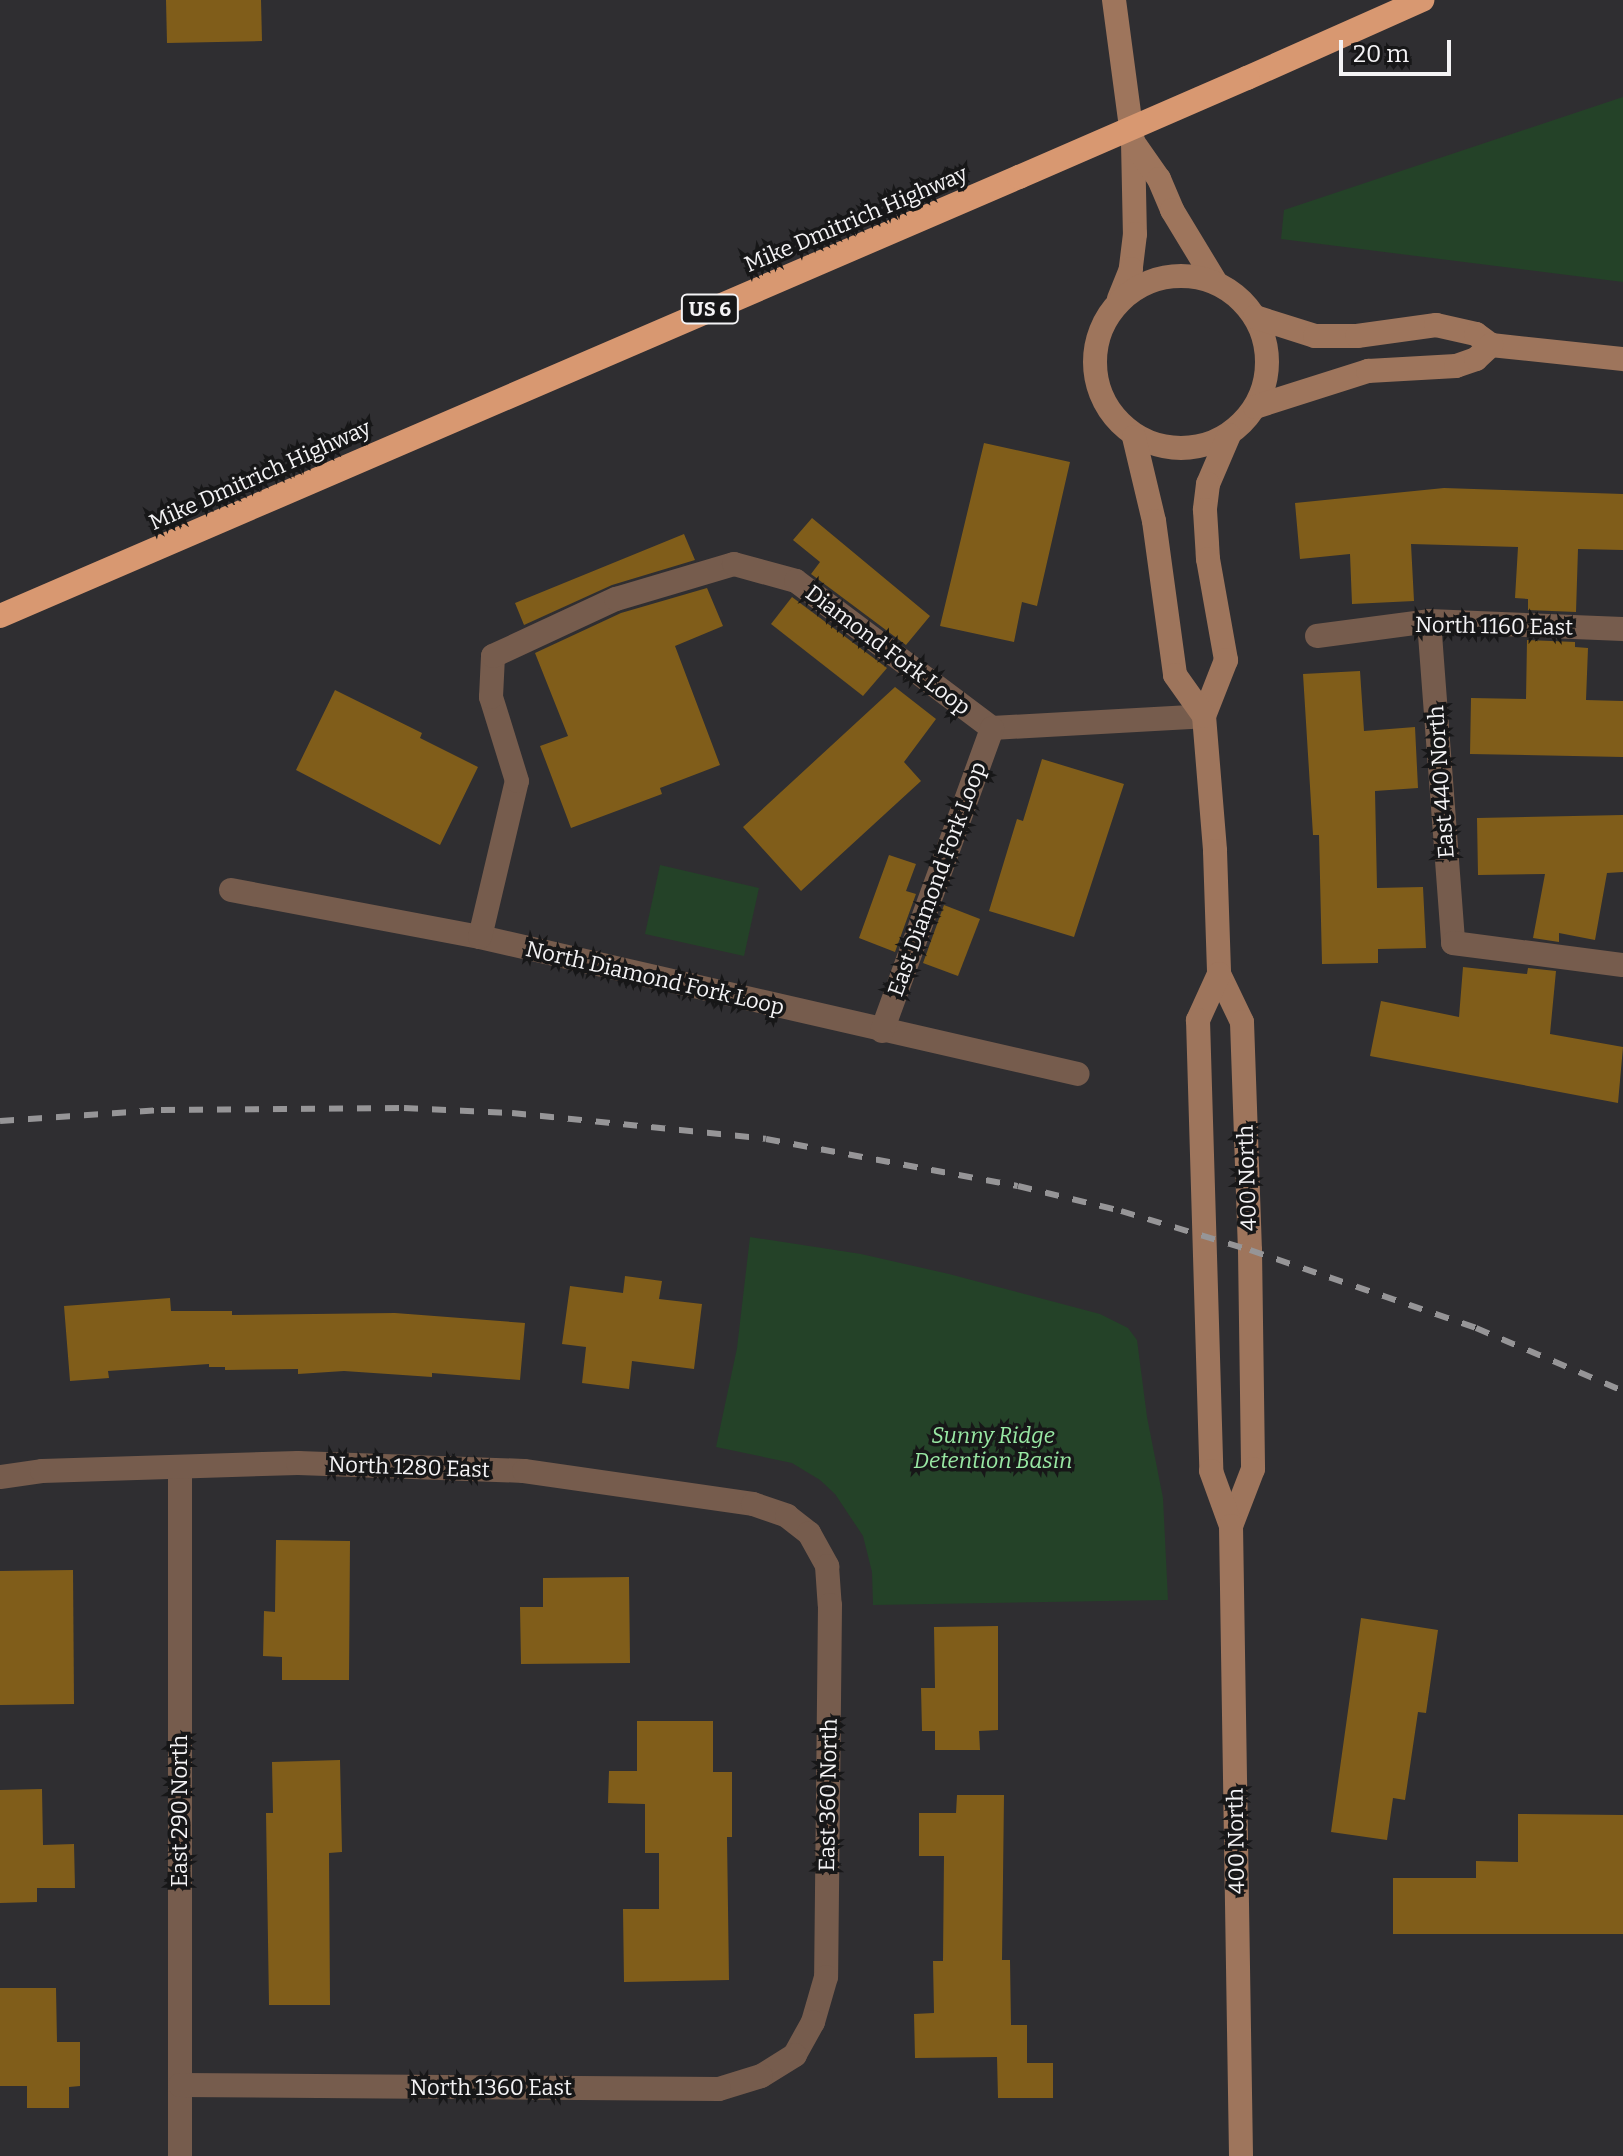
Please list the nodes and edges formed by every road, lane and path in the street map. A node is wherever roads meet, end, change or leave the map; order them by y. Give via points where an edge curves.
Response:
1 (1114, 0) edge
2 (1422, 0) edge
3 (1133, 142) junction
4 (1215, 281) junction
5 (1119, 299) junction
6 (1255, 317) junction
7 (1491, 345) junction
8 (1623, 359) edge
9 (1255, 407) junction
10 (1229, 435) junction
11 (1134, 437) junction
12 (0, 616) edge
13 (1429, 621) junction
14 (1623, 629) edge
15 (1317, 636) dead end
16 (1204, 716) junction
17 (992, 728) junction
18 (231, 890) dead end
19 (480, 937) junction
20 (1623, 965) edge
21 (1219, 974) junction
22 (882, 1031) junction
23 (1078, 1074) dead end
24 (180, 1467) junction
25 (0, 1477) edge
26 (1231, 1526) junction
27 (809, 1533) joint
28 (795, 2055) joint
29 (180, 2085) junction
30 (180, 2156) edge
31 (1241, 2156) edge

1 - 3 main road
2 - 12 highway, Mike Dmitrich Highway / US 6, bridge
3 - 4 main road
3 - 5 main road via 1135,234 1131,269
4 - 5 main road via 1190,276 1149,282
4 - 6 main road
5 - 11 main road via 1098,350 1098,386 1106,406
6 - 7 main road via 1300,333 1340,337 1436,325 1476,334
6 - 9 main road via 1268,360
7 - 8 main road
7 - 9 main road via 1476,359 1456,366 1368,371
9 - 10 main road
10 - 11 main road via 1179,447
10 - 16 main road via 1208,484 1205,510 1226,660
11 - 16 main road via 1154,521 1175,675
13 - 14 street, North 1160 East
13 - 15 street, North 1160 East
13 - 20 street, East 440 North via 1453,943
16 - 17 street, Diamond Fork Loop
16 - 21 main road, 400 North
17 - 19 street, Diamond Fork Loop via 796,581 734,564 616,599 493,656 491,697 517,781
17 - 22 street, East Diamond Fork Loop
18 - 19 street, North Diamond Fork Loop
19 - 22 street, North Diamond Fork Loop
21 - 26 main road, 400 North via 1198,1020 1211,1471
21 - 26 main road, 400 North via 1242,1022 1250,1250 1253,1469
22 - 23 street, North Diamond Fork Loop
24 - 25 street, North 1280 East
24 - 27 street, North 1280 East via 298,1463 524,1471 753,1504 787,1516
24 - 29 street, East 290 North
26 - 31 main road, 400 North
27 - 28 street, East 360 North via 827,1566 830,1605 826,1977 813,2022
28 - 29 street, North 1360 East via 761,2076 719,2089
29 - 30 street, East 290 North

